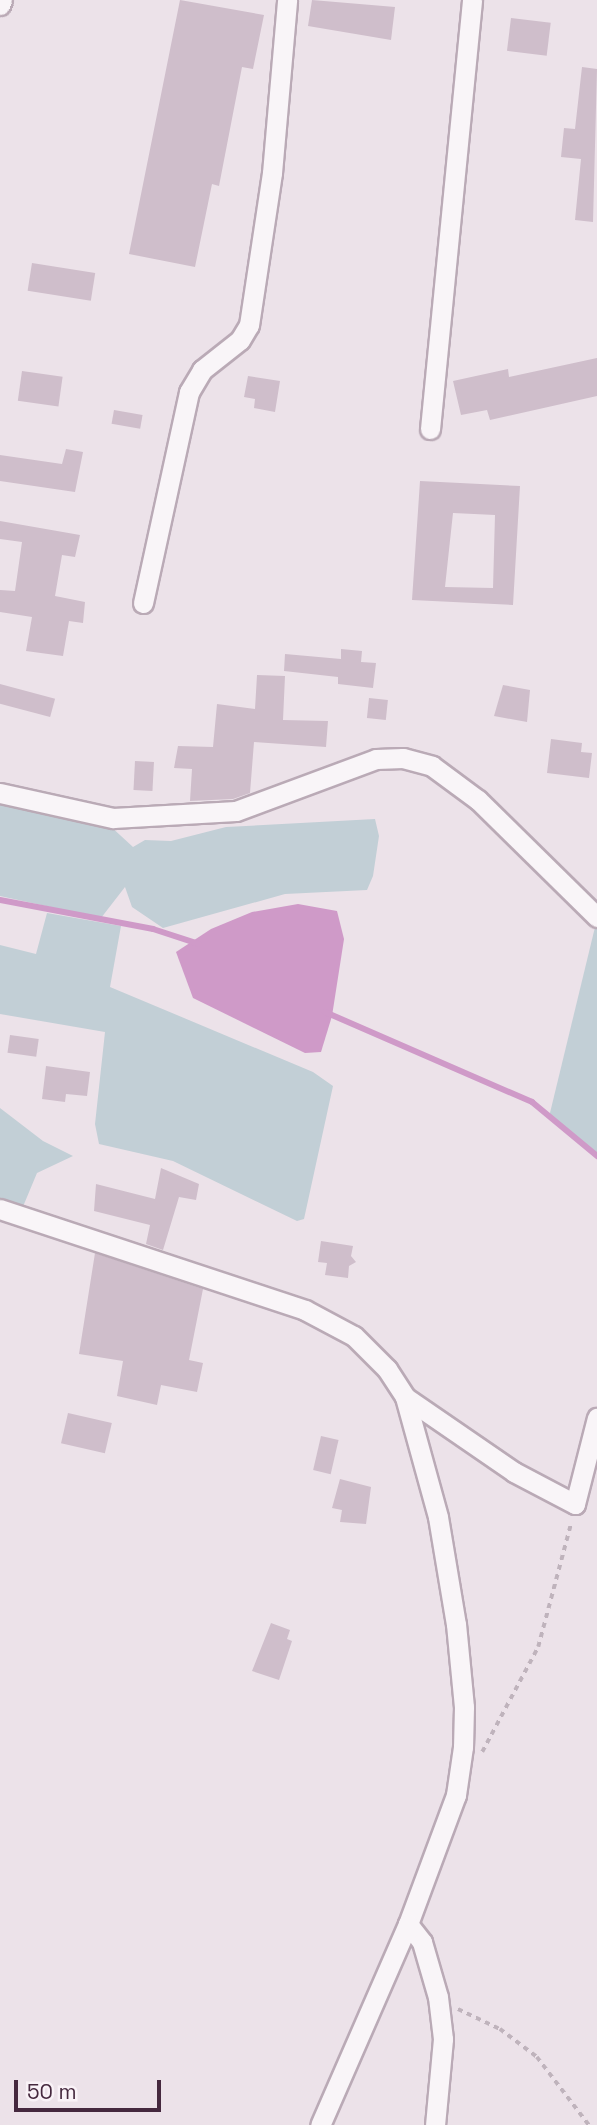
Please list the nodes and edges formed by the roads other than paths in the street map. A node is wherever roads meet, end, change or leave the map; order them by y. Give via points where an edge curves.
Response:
1 (2, 0) edge
2 (286, 0) edge
3 (472, 0) edge
4 (0, 5) edge
5 (430, 429) dead end
6 (143, 603) dead end
7 (0, 793) edge
8 (597, 917) edge
9 (0, 1209) edge
10 (405, 1396) junction
11 (597, 1418) edge
12 (408, 1924) junction
13 (320, 2125) edge
14 (435, 2125) edge

1 - 4 street
2 - 6 street via 272,173 249,325 240,340 202,370 189,392
3 - 5 street
7 - 8 street via 24,802 113,818 236,811 376,759 403,758 432,766 478,800
9 - 10 street via 305,1310 354,1336 387,1369
10 - 11 street via 514,1472 575,1504
10 - 12 street via 438,1517 464,1707 456,1795
12 - 13 street
12 - 14 street via 422,1942 438,1997 443,2039

